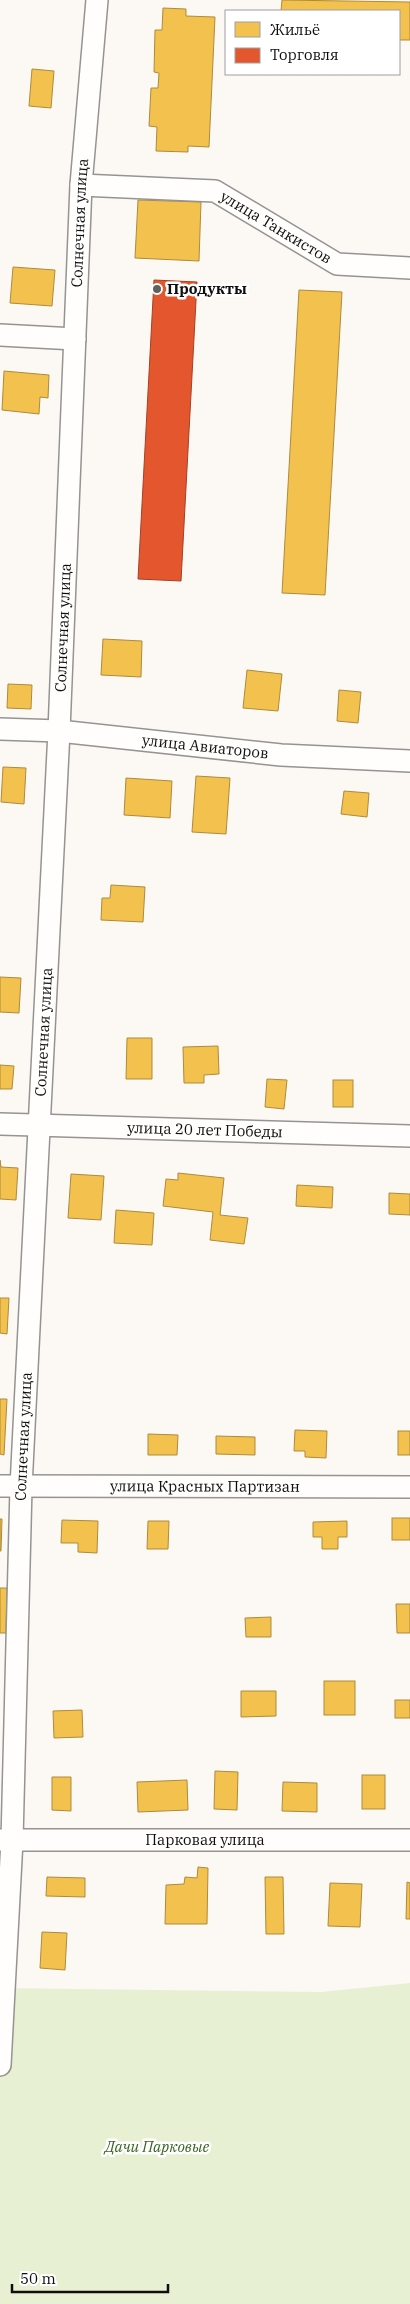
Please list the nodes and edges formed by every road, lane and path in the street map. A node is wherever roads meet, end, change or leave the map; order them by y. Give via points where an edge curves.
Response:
1 (97, 0) edge
2 (81, 185) junction
3 (410, 268) edge
4 (0, 335) edge
5 (75, 339) junction
6 (0, 729) edge
7 (59, 731) junction
8 (410, 761) edge
9 (0, 1124) edge
10 (38, 1125) junction
11 (410, 1136) edge
12 (0, 1486) edge
13 (21, 1487) junction
14 (410, 1487) edge
15 (6, 1840) edge
16 (410, 1840) edge
17 (0, 2065) edge

1 - 2 street, Солнечная улица
2 - 3 street, улица Танкистов via 215,191 337,264
2 - 5 street, Солнечная улица
4 - 5 street
5 - 7 street, Солнечная улица
6 - 7 street, улица Авиаторов
7 - 8 street, улица Авиаторов via 281,755
7 - 10 street, Солнечная улица
9 - 10 street, улица 20 лет Победы
10 - 11 street, улица 20 лет Победы
10 - 13 street, Солнечная улица
12 - 13 street, улица Красных Партизан
13 - 14 street, улица Красных Партизан
13 - 15 street, Солнечная улица
15 - 16 street, Парковая улица
15 - 17 street, Солнечная улица

